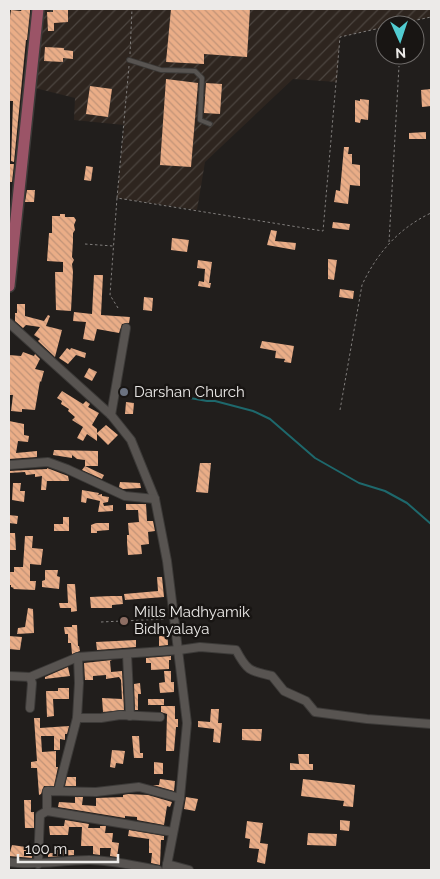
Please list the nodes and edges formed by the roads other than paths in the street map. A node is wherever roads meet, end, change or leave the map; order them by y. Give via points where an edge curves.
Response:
1 (38, 9) edge
2 (129, 60) road end
3 (210, 124) dead end
4 (9, 286) edge
5 (9, 323) edge
6 (126, 328) dead end
7 (111, 416) junction
8 (9, 465) edge
9 (155, 499) junction
10 (179, 650) junction
11 (127, 654) junction
12 (78, 656) junction
13 (9, 676) edge
14 (30, 677) junction
15 (30, 708) dead end
16 (130, 716) junction
17 (160, 717) dead end
18 (77, 718) junction
19 (431, 724) edge
20 (58, 791) junction
21 (180, 798) junction
22 (47, 811) junction
23 (174, 832) junction
24 (75, 861) junction
25 (9, 862) edge
26 (38, 864) junction
27 (167, 867) edge
28 (76, 870) edge
29 (158, 870) edge
30 (189, 870) edge

1 - 4 main road
2 - 3 lane via 161,70 196,71 202,78 200,120
5 - 7 street
6 - 7 street
7 - 9 street via 131,440
8 - 9 street via 48,462 125,496
9 - 10 street
10 - 11 street
10 - 19 street via 200,647 236,650 244,665 254,672 272,676 284,690 306,700 315,712
10 - 21 street via 186,724
11 - 12 street
11 - 16 street
12 - 14 street
12 - 18 street
13 - 14 street
14 - 15 street
16 - 17 street
16 - 18 street
18 - 20 street
20 - 21 street via 96,792 139,787
20 - 22 street via 47,791
21 - 23 street
22 - 23 street
22 - 26 street via 40,815
23 - 27 street
24 - 26 street
24 - 28 street
24 - 29 street via 102,861
25 - 26 street
27 - 30 street

